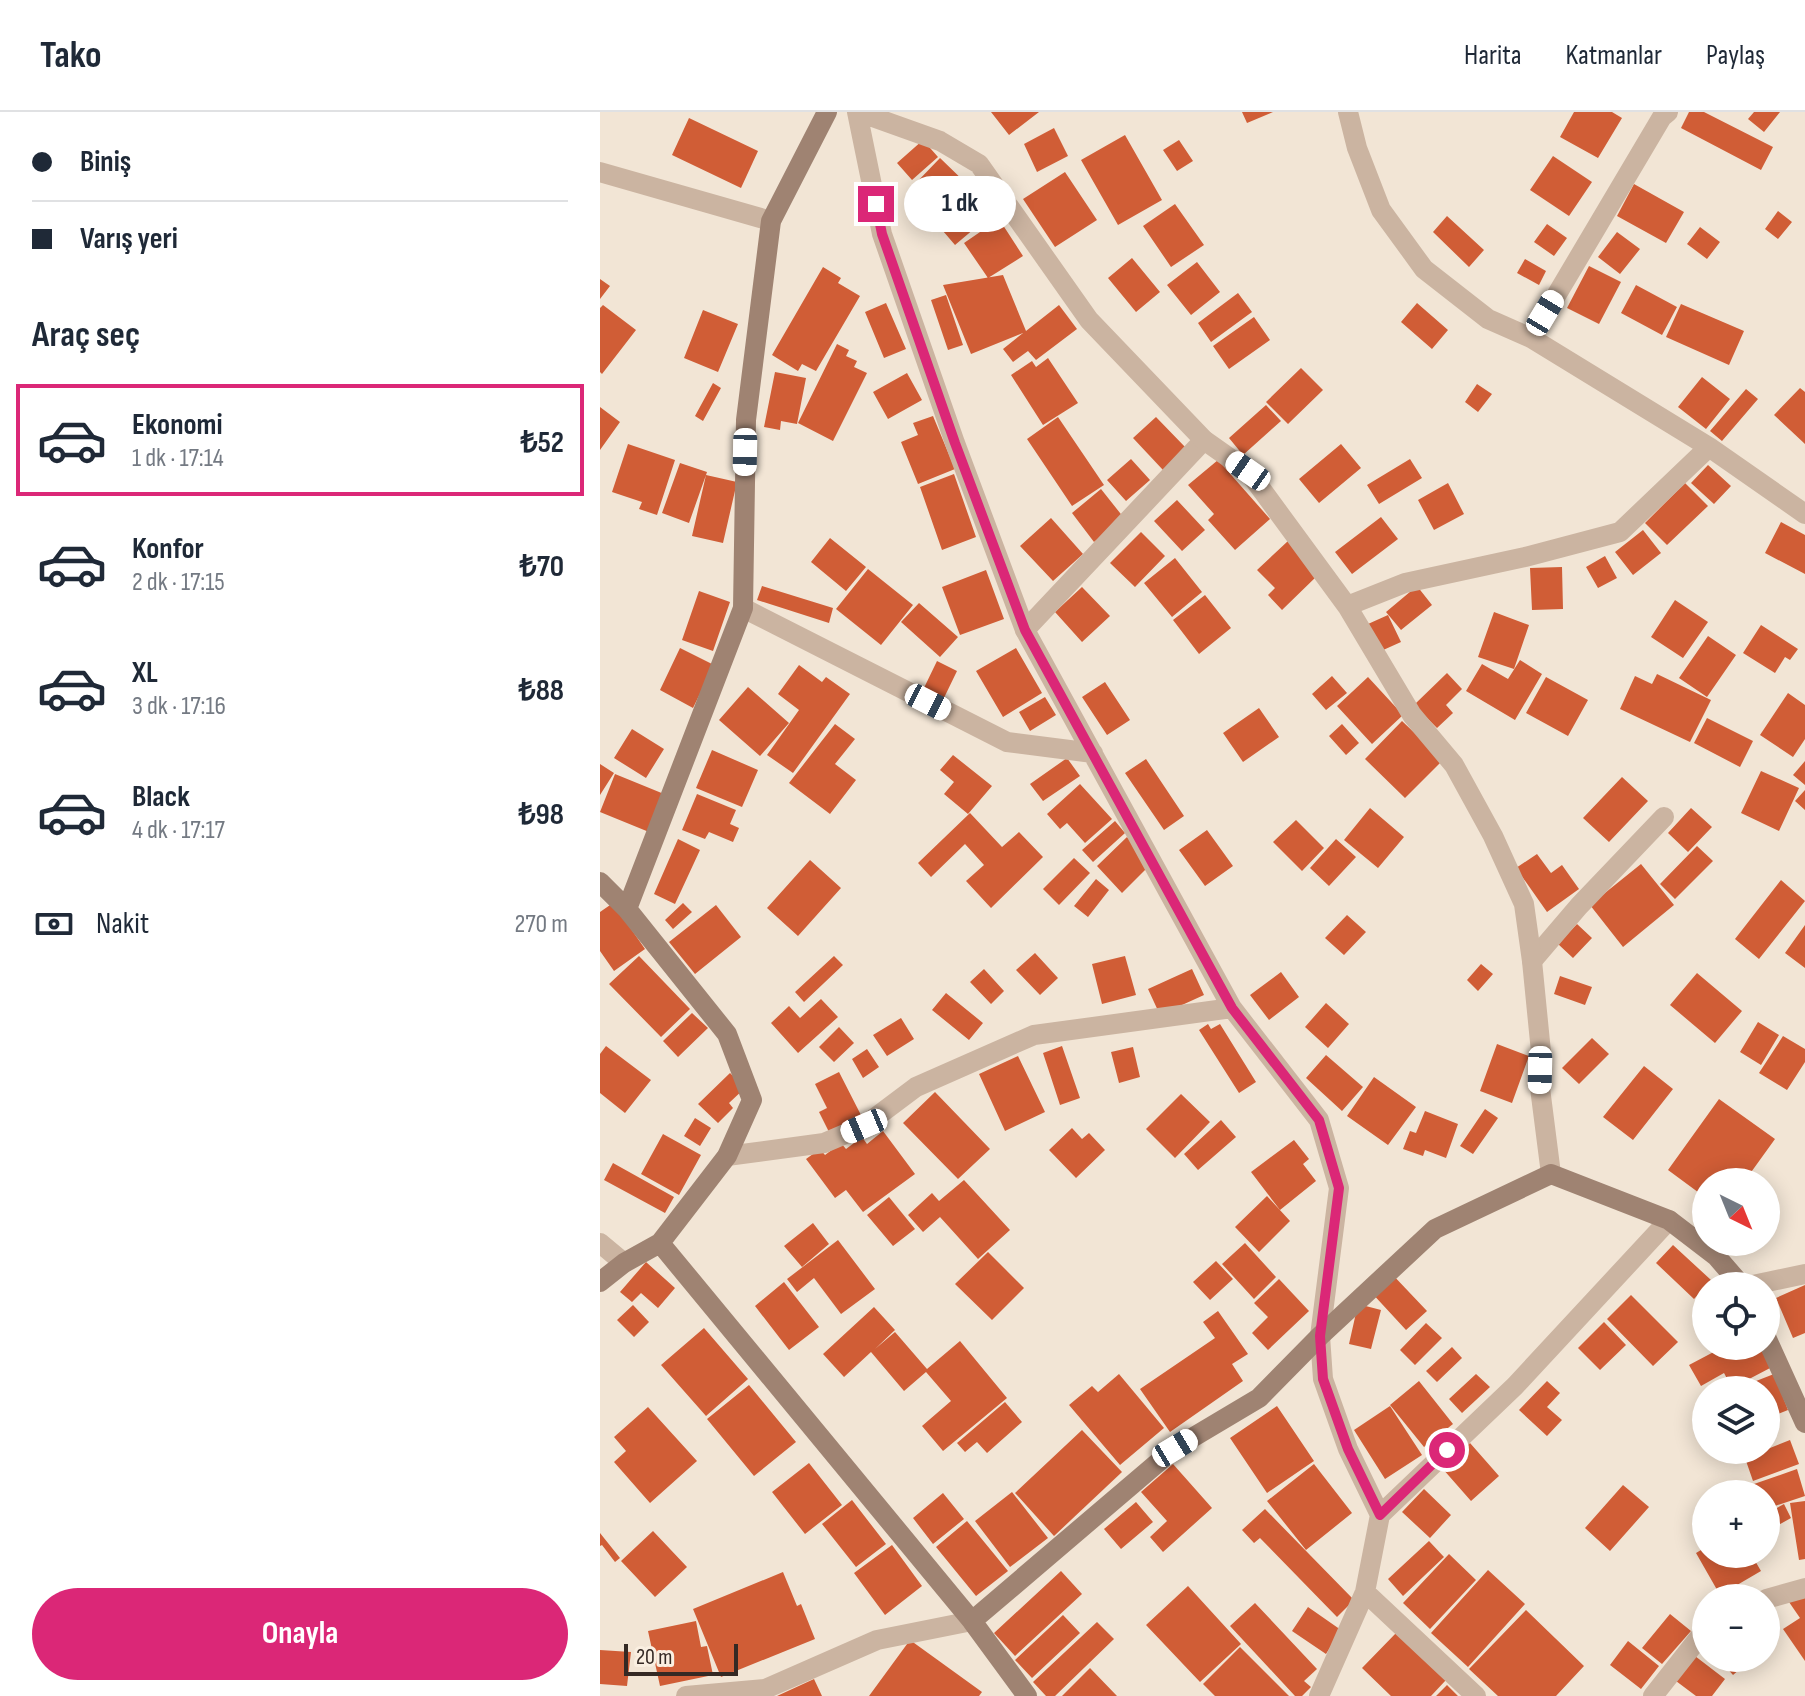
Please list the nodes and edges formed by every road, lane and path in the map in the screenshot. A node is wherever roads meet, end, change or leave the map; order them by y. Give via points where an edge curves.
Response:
1 (827, 112) edge
2 (858, 112) edge
3 (1348, 112) edge
4 (1668, 112) edge
5 (600, 172) edge
6 (771, 221) junction
7 (1531, 338) junction
8 (1204, 440) junction
9 (1709, 447) junction
10 (1805, 514) edge
11 (1347, 606) junction
12 (743, 608) junction
13 (1025, 630) junction
14 (1093, 753) junction
15 (1664, 817) dead end
16 (600, 882) edge
17 (627, 909) junction
18 (1532, 961) junction
19 (1232, 1008) junction
20 (727, 1156) junction
21 (1551, 1174) junction
22 (1669, 1220) junction
23 (600, 1243) edge
24 (660, 1243) junction
25 (624, 1263) junction
26 (1731, 1272) edge
27 (1805, 1274) edge
28 (1780, 1279) edge
29 (600, 1282) edge
30 (1320, 1336) junction
31 (1776, 1360) edge
32 (1805, 1423) edge
33 (1380, 1515) junction
34 (1805, 1588) edge
35 (1365, 1592) junction
36 (1780, 1595) edge
37 (972, 1621) junction
38 (1692, 1647) edge
39 (686, 1696) edge
40 (1027, 1696) edge
41 (1319, 1696) edge
42 (1476, 1696) edge
43 (1653, 1696) edge

1 - 6 street
2 - 8 street via 940,141 979,164 1089,320
2 - 13 street via 882,234
3 - 7 street via 1381,210 1424,269 1488,319
4 - 7 street
5 - 6 street
6 - 12 street via 746,420
7 - 9 street
8 - 11 street via 1248,471
8 - 13 street
9 - 10 street
9 - 11 street via 1620,532 1405,583
11 - 18 street via 1412,715 1454,765 1493,836 1524,904
12 - 14 street via 1007,742
12 - 17 street
13 - 14 street
14 - 19 street
15 - 18 street
16 - 17 street
17 - 20 street via 727,1034 752,1100
18 - 21 street
19 - 20 street via 1034,1035 916,1087 864,1126 824,1143
19 - 30 street via 1319,1120 1339,1188
20 - 24 street
21 - 22 street
21 - 30 street via 1435,1229
22 - 26 street
22 - 33 street via 1515,1386
23 - 25 street
24 - 25 street
24 - 37 street
25 - 29 street
27 - 28 street
30 - 33 street via 1323,1379 1348,1449
30 - 37 street via 1259,1398 1175,1448
31 - 32 street
33 - 35 street
34 - 36 street
35 - 41 street
35 - 42 street
37 - 39 street via 877,1640 765,1689
37 - 40 street
38 - 43 street

